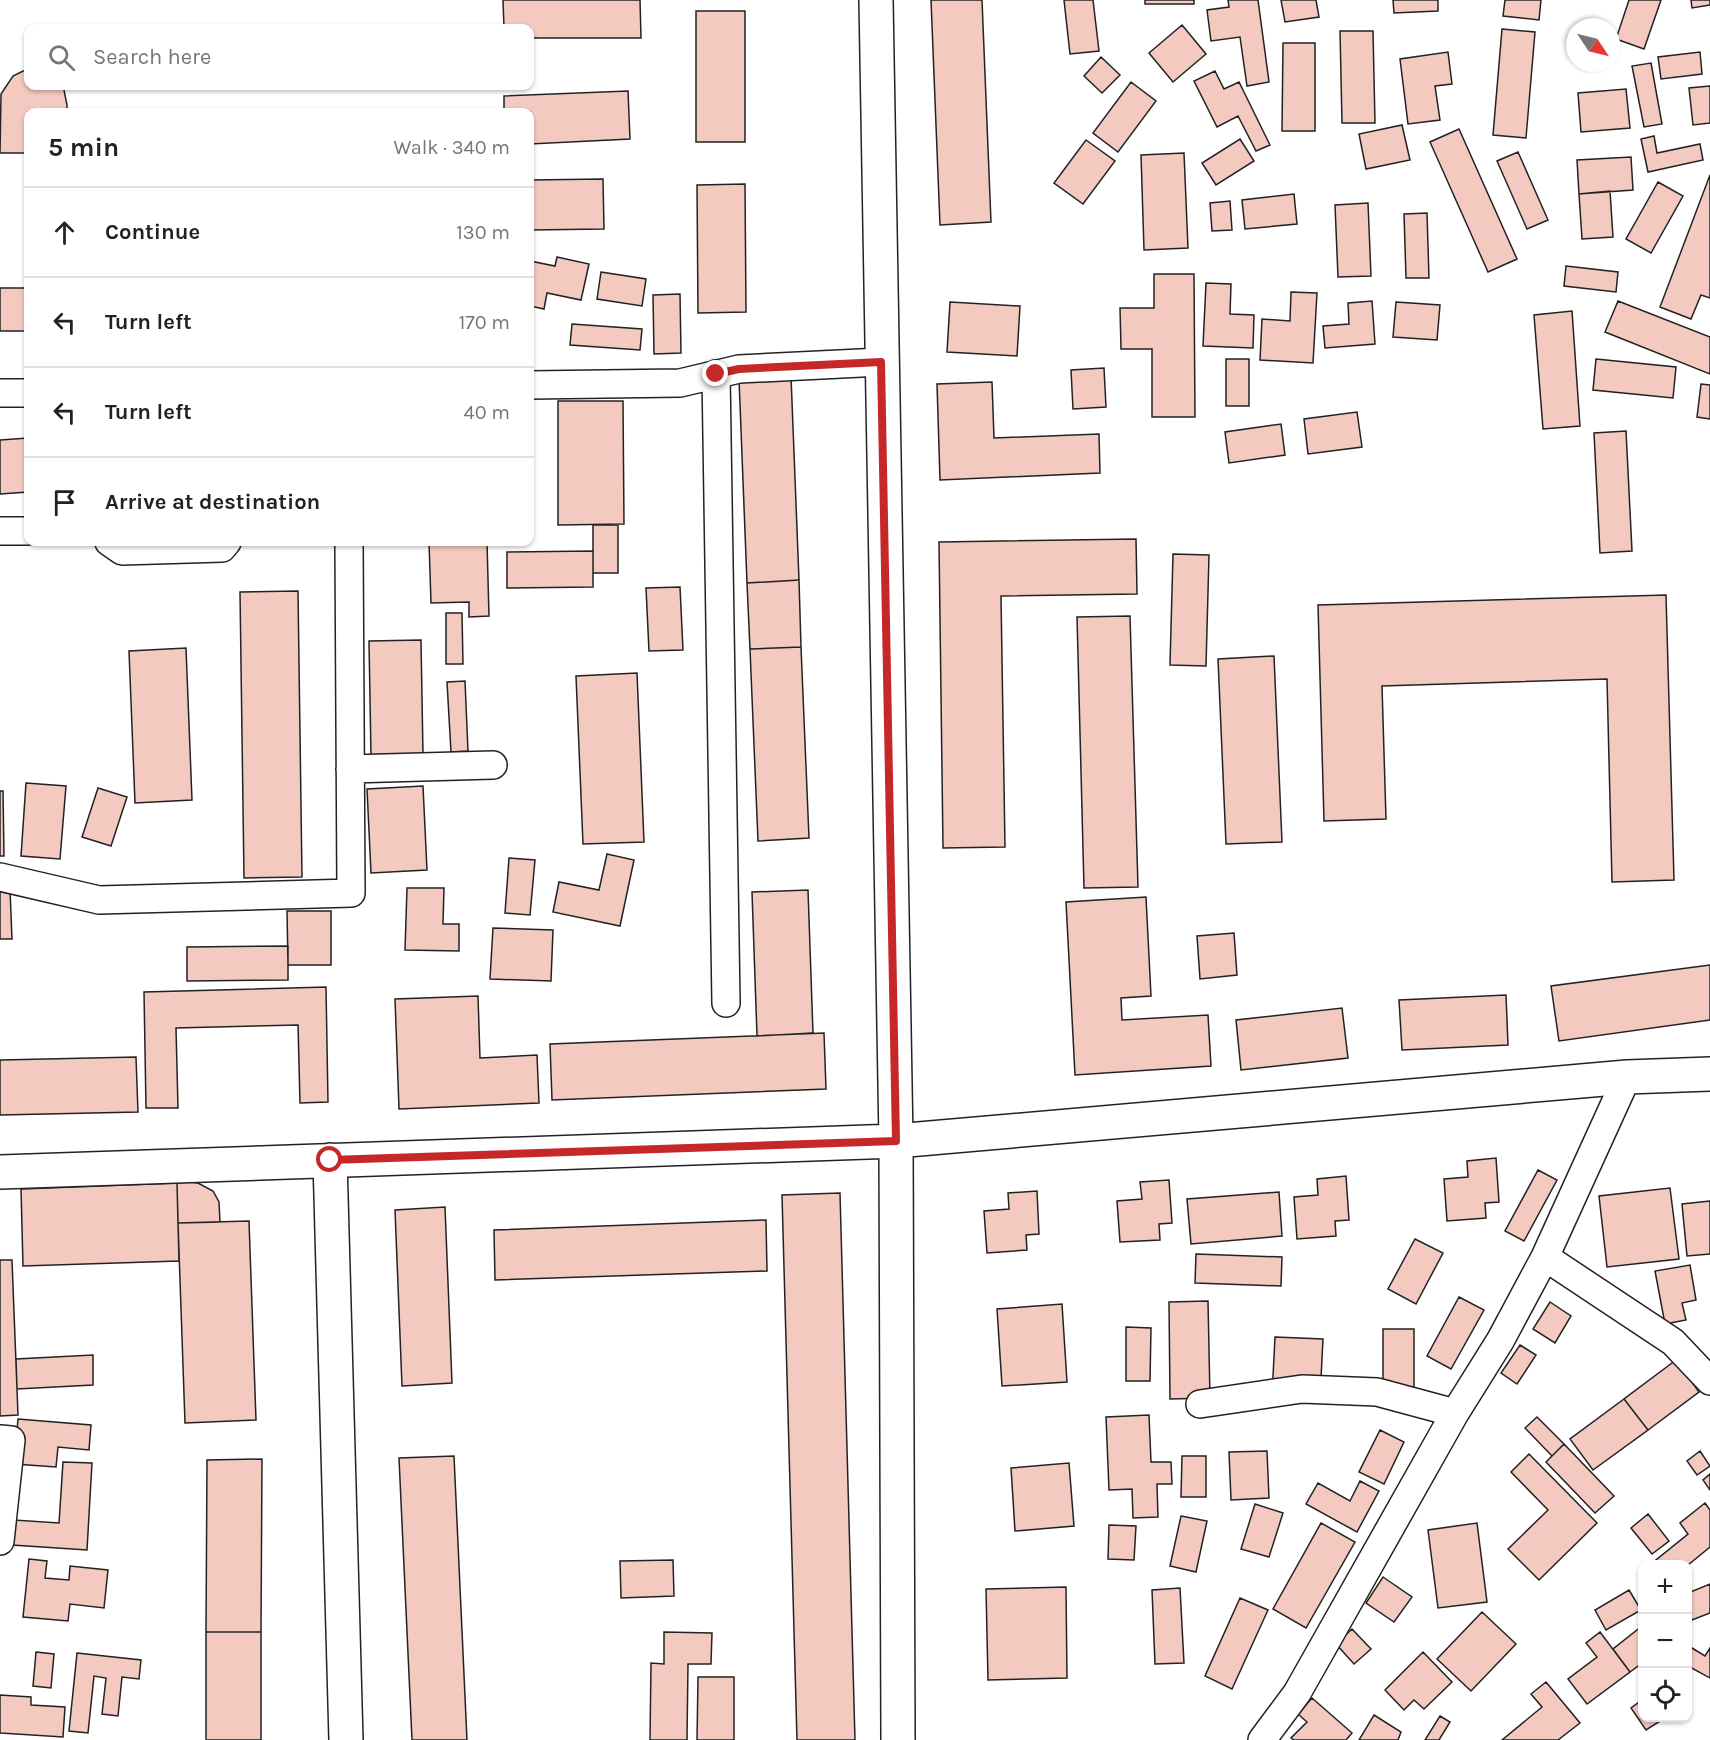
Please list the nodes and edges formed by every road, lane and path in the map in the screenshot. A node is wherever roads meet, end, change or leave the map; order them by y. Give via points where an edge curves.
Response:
1 (876, 0) edge
2 (881, 362) junction
3 (716, 374) junction
4 (534, 385) edge
5 (0, 393) edge
6 (24, 393) edge
7 (0, 531) edge
8 (24, 531) edge
9 (115, 546) edge
10 (224, 546) edge
11 (349, 546) edge
12 (493, 765) dead end
13 (350, 769) junction
14 (0, 877) edge
15 (726, 1003) dead end
16 (1710, 1074) edge
17 (1627, 1077) junction
18 (896, 1141) junction
19 (330, 1160) junction
20 (0, 1172) edge
21 (1545, 1257) junction
22 (1710, 1381) edge
23 (1200, 1404) dead end
24 (1455, 1413) junction
25 (0, 1439) edge
26 (0, 1541) edge
27 (346, 1740) edge
28 (898, 1740) edge
29 (1262, 1740) edge

1 - 2 street
2 - 3 street via 739,369
2 - 18 street
3 - 4 street via 680,383
3 - 15 street
5 - 6 street
7 - 8 street
9 - 10 street via 122,551
11 - 13 street
12 - 13 street
13 - 14 street via 351,893 99,900
16 - 17 street
17 - 18 street
17 - 21 street
18 - 19 street
18 - 28 street
19 - 20 street
19 - 27 street
21 - 22 street via 1673,1342
21 - 24 street
23 - 24 street via 1302,1389 1377,1392
24 - 29 street via 1298,1693
25 - 26 street via 11,1440

